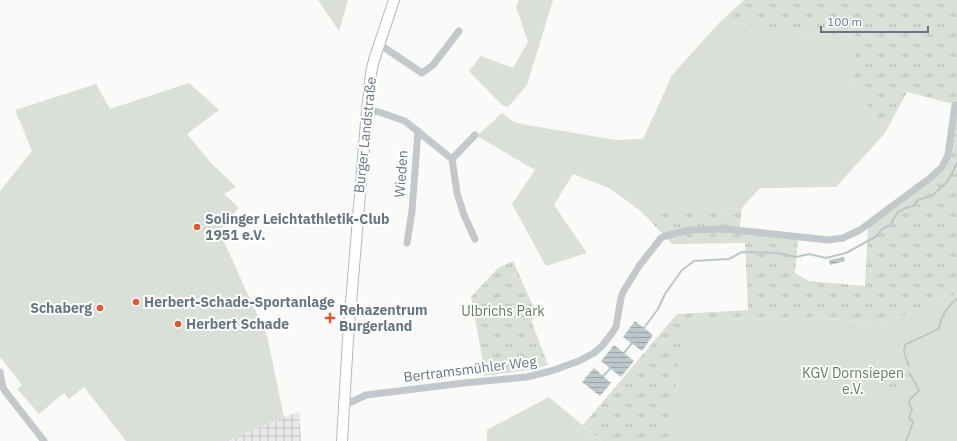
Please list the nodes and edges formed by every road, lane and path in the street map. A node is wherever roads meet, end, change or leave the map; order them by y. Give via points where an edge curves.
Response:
1 (394, 0) edge
2 (459, 31) dead end
3 (379, 44) junction
4 (955, 105) dead end
5 (367, 110) junction
6 (418, 131) junction
7 (475, 135) dead end
8 (452, 159) junction
9 (475, 239) dead end
10 (407, 243) dead end
11 (0, 372) edge
12 (344, 405) junction
13 (44, 441) edge
14 (342, 441) edge

1 - 3 main road, Burger Landstraße
2 - 3 street via 422,74
3 - 5 main road, Burger Landstraße via 371,73
4 - 12 street, Bertramsmühler Weg via 948,155 942,167 853,234 822,240 726,229 695,229 665,236 639,266 623,292 616,327 602,346 586,357 552,371 527,377 366,395
5 - 6 street, Wieden via 398,118
5 - 12 main road, Burger Landstraße
6 - 8 street, Wieden
6 - 10 street, Wieden
7 - 8 street
8 - 9 street via 456,193
11 - 13 street via 5,392
12 - 14 main road, Burger Landstraße

